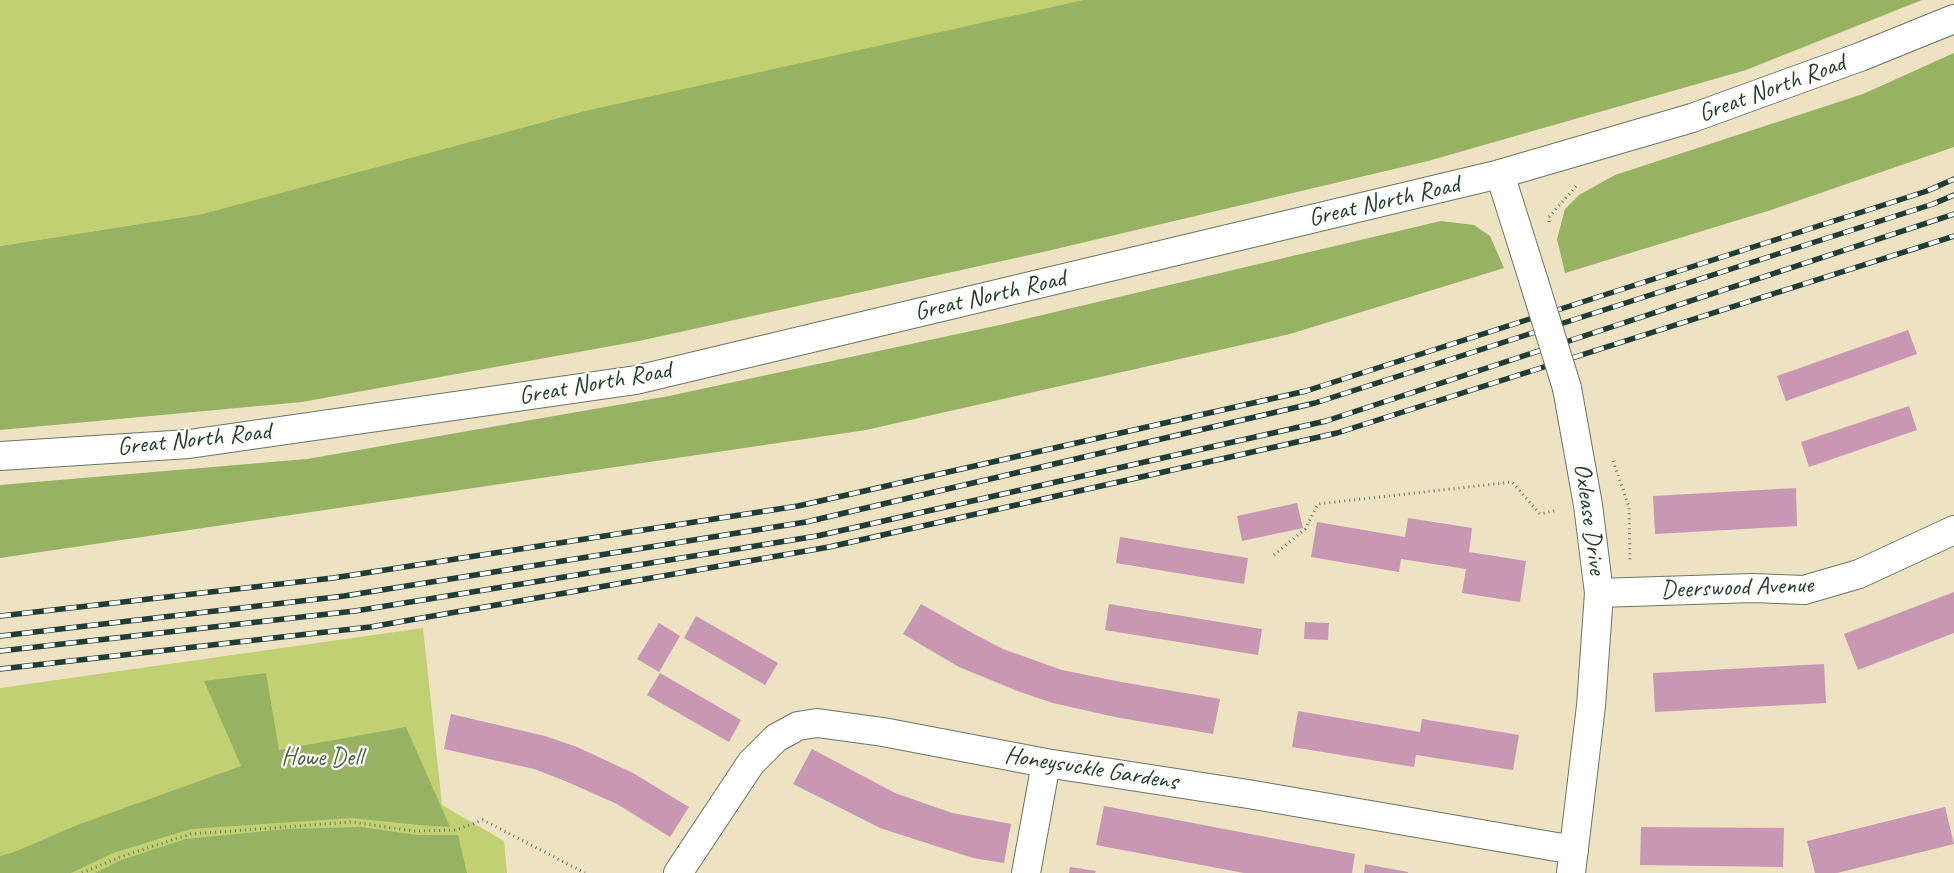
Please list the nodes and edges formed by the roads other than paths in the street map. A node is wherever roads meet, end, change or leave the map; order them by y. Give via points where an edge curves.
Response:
1 (1954, 19) edge
2 (1500, 174) junction
3 (0, 456) edge
4 (1954, 530) edge
5 (1598, 593) junction
6 (1046, 763) junction
7 (1572, 861) edge
8 (678, 873) edge
9 (1026, 873) edge

1 - 2 street, Great North Road via 1692,118
2 - 3 street, Great North Road via 636,380 189,444
2 - 5 street, Oxlease Drive, bridge via 1567,388 1588,505
4 - 5 street, Deerswood Avenue via 1858,574 1804,590 1753,588
5 - 7 street, Oxlease Drive via 1591,706
6 - 7 street, Honeysuckle Gardens via 1248,794
6 - 8 street, Honeysuckle Gardens via 883,732 817,723 798,726 776,738 750,763
6 - 9 street

